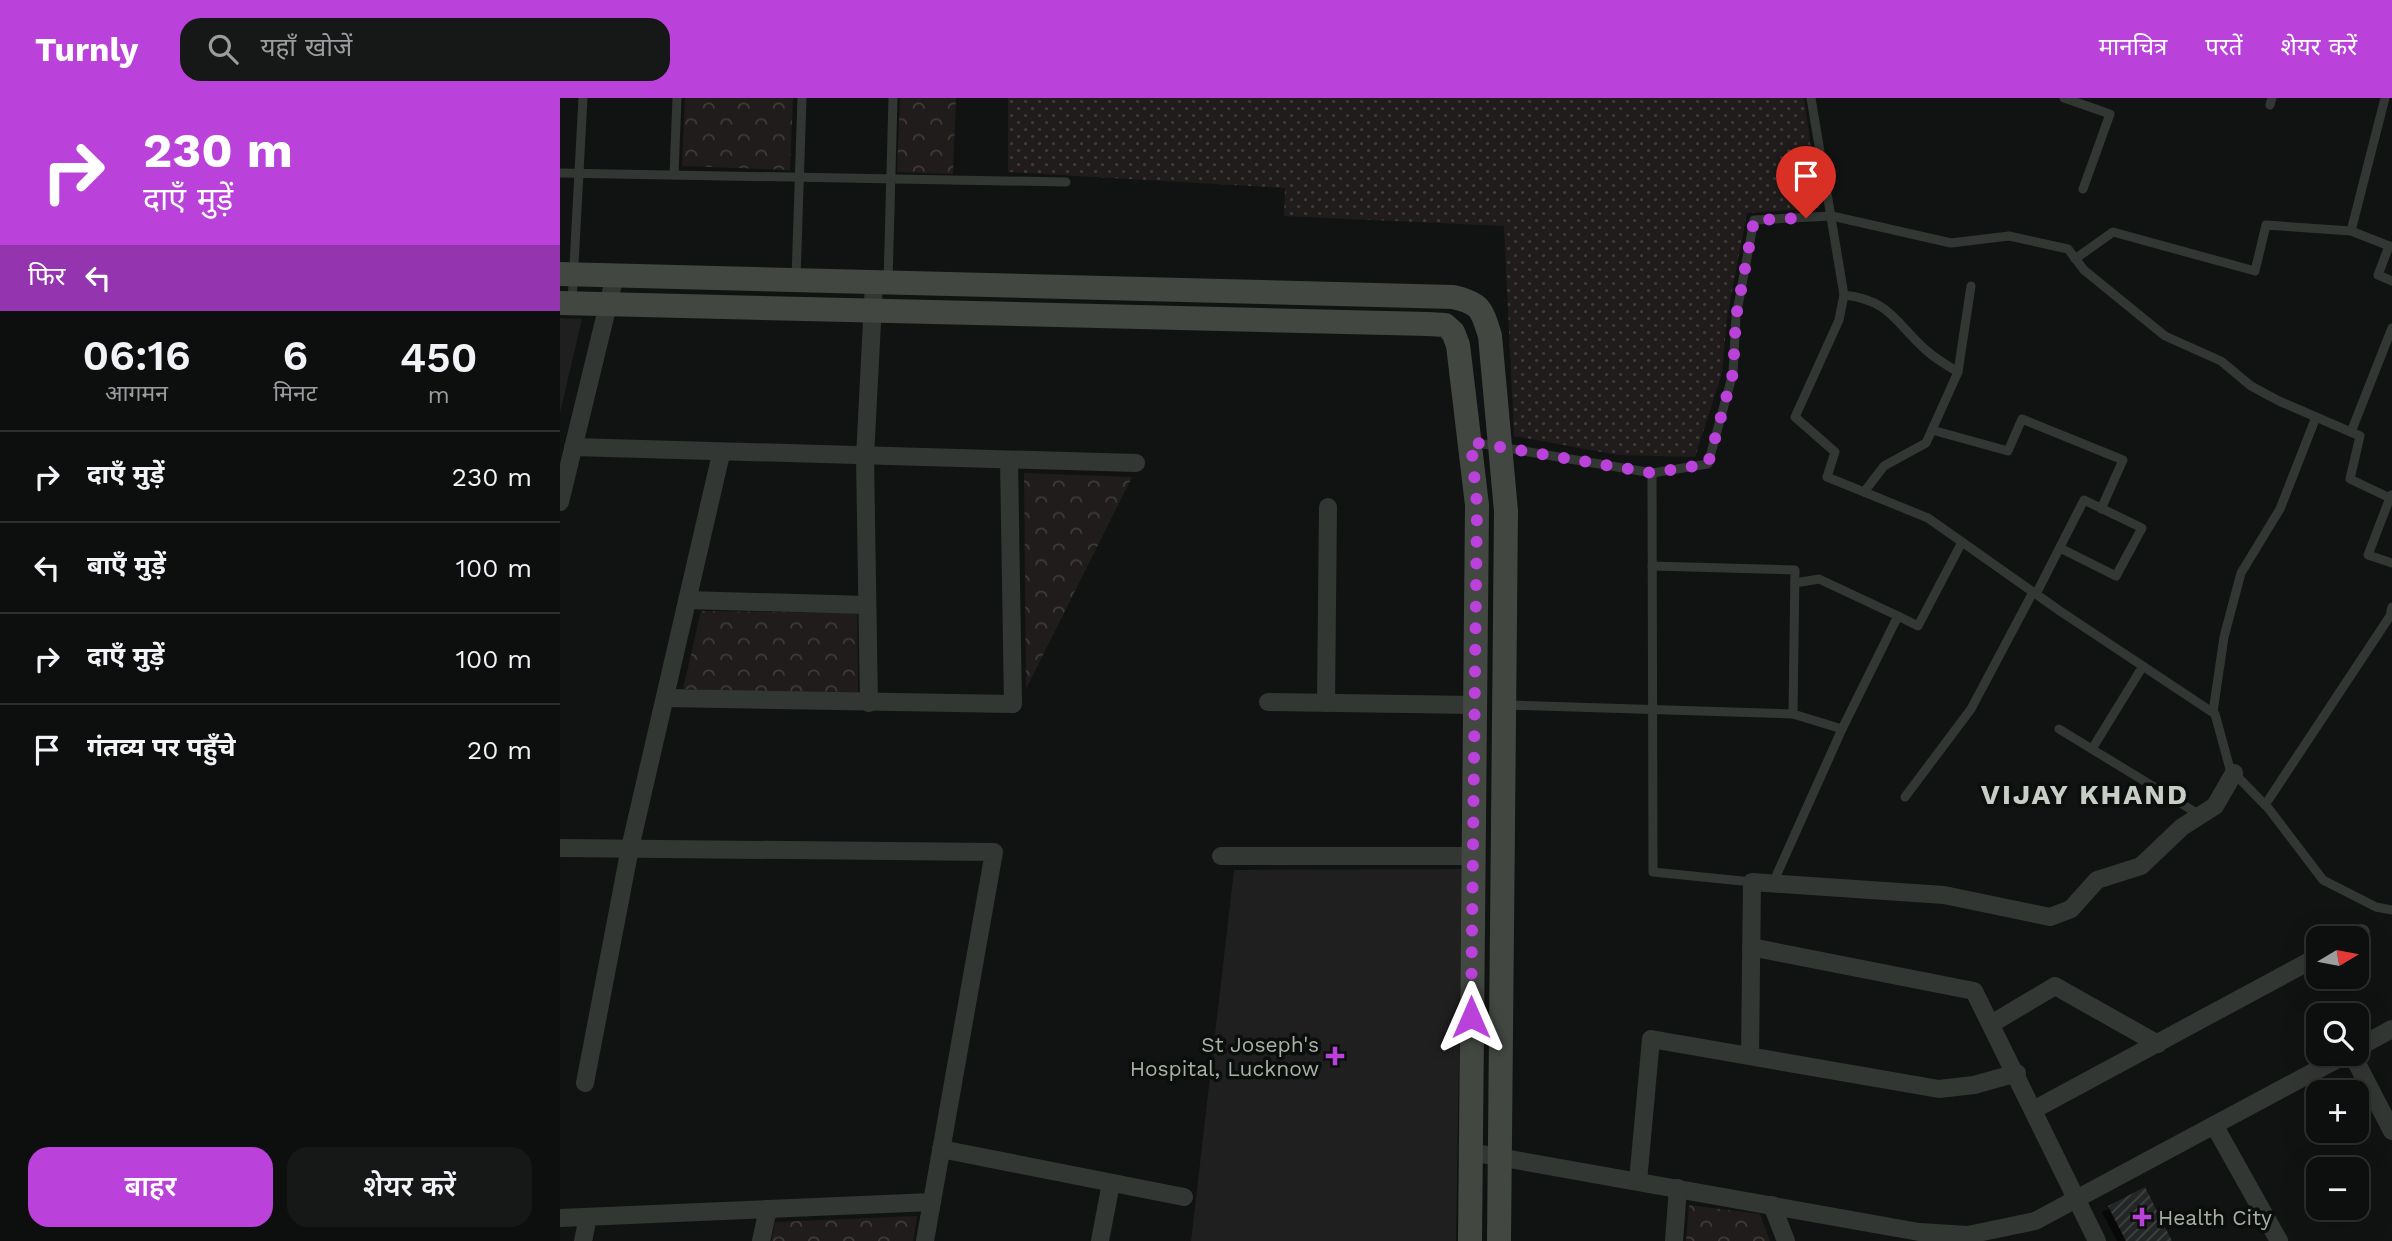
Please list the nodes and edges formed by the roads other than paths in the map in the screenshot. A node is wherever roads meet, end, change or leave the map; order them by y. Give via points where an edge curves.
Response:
1 (583, 98) edge
2 (677, 98) edge
3 (802, 98) edge
4 (893, 98) edge
5 (1811, 98) edge
6 (2064, 98) edge
7 (2385, 98) edge
8 (2078, 100) edge
9 (560, 173) edge
10 (579, 174) junction
11 (674, 175) junction
12 (799, 177) junction
13 (891, 179) junction
14 (1066, 182) dead end
15 (2083, 188) dead end
16 (1832, 216) junction
17 (2351, 231) junction
18 (2390, 246) edge
19 (2075, 259) junction
20 (567, 274) edge
21 (615, 276) junction
22 (796, 281) junction
23 (2392, 281) edge
24 (881, 283) junction
25 (1971, 286) dead end
26 (1844, 295) junction
27 (566, 303) edge
28 (608, 305) junction
29 (872, 312) junction
30 (2392, 328) edge
31 (2388, 352) edge
32 (1958, 372) junction
33 (2316, 417) junction
34 (1932, 430) junction
35 (2351, 432) junction
36 (570, 435) edge
37 (1471, 442) junction
38 (1500, 445) junction
39 (721, 454) junction
40 (865, 457) junction
41 (1009, 460) junction
42 (1136, 463) dead end
43 (1652, 473) junction
44 (1864, 492) junction
45 (2391, 495) edge
46 (560, 502) edge
47 (1328, 507) dead end
48 (2101, 509) junction
49 (1962, 542) junction
50 (2060, 548) junction
51 (2392, 563) edge
52 (1652, 566) junction
53 (1795, 583) junction
54 (2035, 593) junction
55 (687, 600) junction
56 (867, 605) junction
57 (2392, 607) edge
58 (1898, 616) junction
59 (2143, 666) junction
60 (665, 698) junction
61 (1268, 702) dead end
62 (869, 703) junction
63 (1326, 703) junction
64 (1474, 705) junction
65 (1504, 705) junction
66 (1653, 709) junction
67 (2213, 712) junction
68 (1793, 714) junction
69 (1842, 729) junction
70 (2059, 729) dead end
71 (2092, 749) junction
72 (2234, 773) junction
73 (1905, 797) dead end
74 (2265, 805) junction
75 (2200, 816) junction
76 (560, 848) edge
77 (630, 848) junction
78 (1221, 856) dead end
79 (1472, 856) junction
80 (1752, 882) junction
81 (1773, 883) junction
82 (2392, 910) edge
83 (1751, 947) junction
84 (2306, 963) edge
85 (1991, 1024) junction
86 (2392, 1029) edge
87 (2369, 1041) edge
88 (2158, 1044) junction
89 (1750, 1056) junction
90 (2325, 1066) edge
91 (2358, 1066) edge
92 (2017, 1073) junction
93 (585, 1083) dead end
94 (2035, 1110) junction
95 (2214, 1125) junction
96 (2392, 1131) edge
97 (941, 1149) junction
98 (1471, 1152) junction
99 (1500, 1156) junction
100 (1638, 1181) junction
101 (1111, 1183) junction
102 (1678, 1188) junction
103 (1184, 1197) dead end
104 (2078, 1198) junction
105 (932, 1202) junction
106 (1772, 1205) junction
107 (768, 1209) junction
108 (588, 1217) junction
109 (560, 1218) edge
110 (1942, 1237) edge
111 (2273, 1239) edge
112 (583, 1241) edge
113 (761, 1241) edge
114 (925, 1241) edge
115 (1100, 1241) edge
116 (1470, 1241) edge
117 (1499, 1241) edge
118 (1674, 1241) edge
119 (1786, 1241) edge
120 (2097, 1241) edge

1 - 10 lane
2 - 11 lane
3 - 12 lane
4 - 13 lane
5 - 16 lane
6 - 8 lane
7 - 17 lane
8 - 15 lane via 2110,114
9 - 10 lane
10 - 11 lane
10 - 20 lane
11 - 12 lane
12 - 13 lane
12 - 22 lane
13 - 14 lane
13 - 24 lane
16 - 19 lane via 1951,243 2009,236 2068,249
16 - 26 lane
16 - 43 lane via 1754,220 1736,317 1733,373 1708,464
17 - 18 lane
17 - 19 lane via 2266,225 2255,271 2113,232
18 - 23 lane via 2378,275
19 - 33 lane via 2165,336 2221,361 2251,386
20 - 21 street
20 - 27 lane
21 - 22 street
21 - 28 street
22 - 24 street
24 - 29 street
24 - 38 street via 1471,301 1482,311 1490,336
25 - 32 lane
26 - 32 lane via 1867,297 1897,318 1927,352
26 - 44 lane via 1839,320 1796,417 1835,452 1827,477
27 - 28 street
28 - 29 street
28 - 36 street
29 - 37 street via 1445,326 1458,345
29 - 40 street
30 - 31 lane
31 - 35 lane
32 - 34 lane
33 - 35 lane
33 - 67 lane via 2280,509 2241,573 2224,637
34 - 44 lane via 1926,443 1884,466
34 - 48 lane via 2008,451 2022,419 2123,460
35 - 45 lane via 2360,436 2350,479
36 - 39 street
36 - 46 street
37 - 38 lane
37 - 64 street via 1477,505
38 - 43 lane
38 - 65 street via 1506,510
39 - 40 street
39 - 55 street
40 - 41 street
40 - 56 street
41 - 42 street
41 - 62 street via 1013,704
43 - 52 lane
44 - 49 lane via 1928,518
45 - 51 lane via 2368,555
47 - 63 street
48 - 50 lane via 2084,500
48 - 50 lane via 2141,528 2116,576
49 - 54 lane
49 - 58 lane via 1918,626
50 - 54 lane
52 - 53 lane via 1795,569
52 - 66 lane
53 - 58 lane via 1819,579
53 - 68 lane
54 - 59 lane
54 - 73 lane via 1971,709
55 - 56 street
55 - 60 street
56 - 62 street
57 - 74 lane
58 - 69 lane
59 - 67 lane
59 - 71 lane
60 - 62 street
60 - 77 street
61 - 63 street
63 - 64 street
64 - 79 street
65 - 66 lane
65 - 99 street
66 - 68 lane
66 - 80 lane via 1653,873
67 - 72 lane
68 - 69 lane
69 - 81 lane
70 - 71 lane
71 - 75 lane
72 - 74 lane
72 - 75 street via 2215,806
74 - 82 lane via 2323,880 2376,907
75 - 81 street via 2141,866 2097,880 2071,909 2050,917 1944,895
76 - 77 street
77 - 93 street
77 - 97 street via 994,852
78 - 79 street
79 - 98 street
80 - 81 street
80 - 83 street
83 - 85 street via 1974,991
83 - 89 street
84 - 88 street
85 - 88 street via 2055,986
85 - 92 street
86 - 87 street
88 - 94 street
89 - 92 street via 1939,1089
89 - 100 street via 1651,1039
90 - 95 street
91 - 96 street
92 - 94 street
94 - 104 street
95 - 104 street
95 - 111 street
97 - 101 street
97 - 105 street
98 - 99 street
98 - 116 street
99 - 100 street
99 - 117 street
100 - 102 street
101 - 103 street
101 - 115 street
102 - 106 street
102 - 118 street
104 - 110 street via 2035,1221
104 - 120 street
105 - 107 street
105 - 114 street
106 - 110 street
106 - 119 street
107 - 108 street
107 - 113 street
108 - 109 street
108 - 112 street

